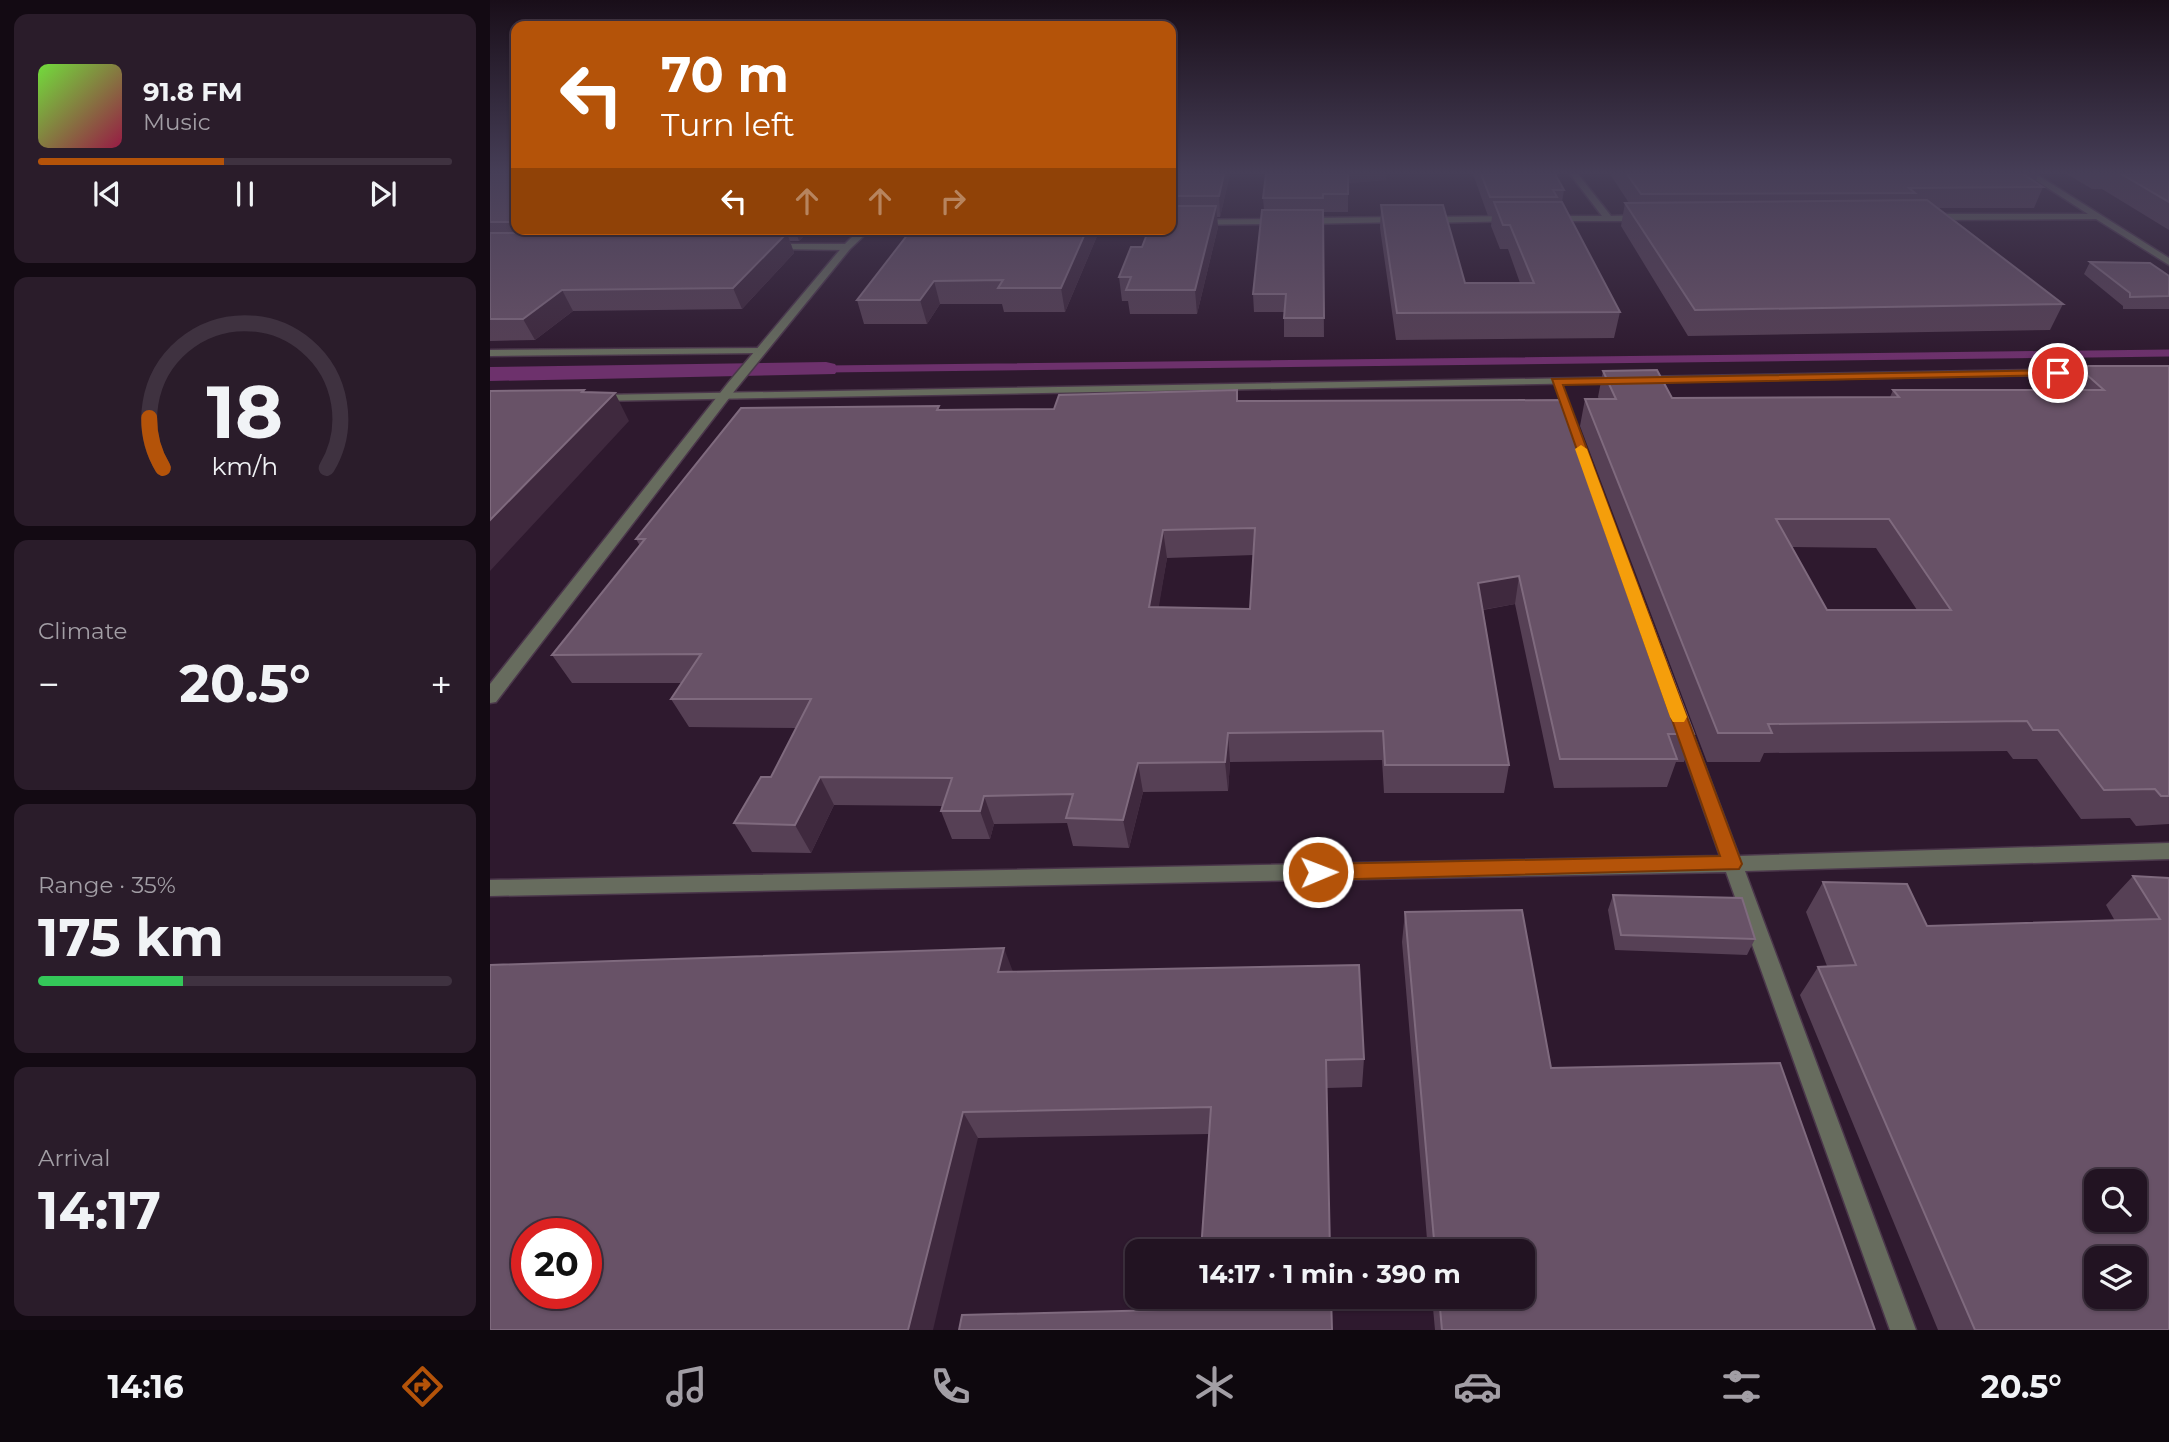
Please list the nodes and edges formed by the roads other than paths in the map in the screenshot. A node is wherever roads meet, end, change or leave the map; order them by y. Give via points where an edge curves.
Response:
1 (859, 236) edge
2 (2127, 236) edge
3 (765, 247) edge
4 (848, 247) junction
5 (2169, 262) edge
6 (761, 350) junction
7 (490, 353) edge
8 (2113, 372) edge
9 (728, 391) junction
10 (587, 398) edge
11 (490, 697) edge
12 (1675, 707) edge
13 (2169, 851) edge
14 (1732, 864) junction
15 (490, 888) edge
16 (1902, 1330) edge

1 - 4 street
2 - 5 lane
3 - 4 lane
4 - 6 street
6 - 7 lane
6 - 9 street
8 - 9 lane via 1559,388
9 - 10 lane
9 - 11 street
12 - 14 lane
13 - 14 lane
14 - 15 lane
14 - 16 lane

